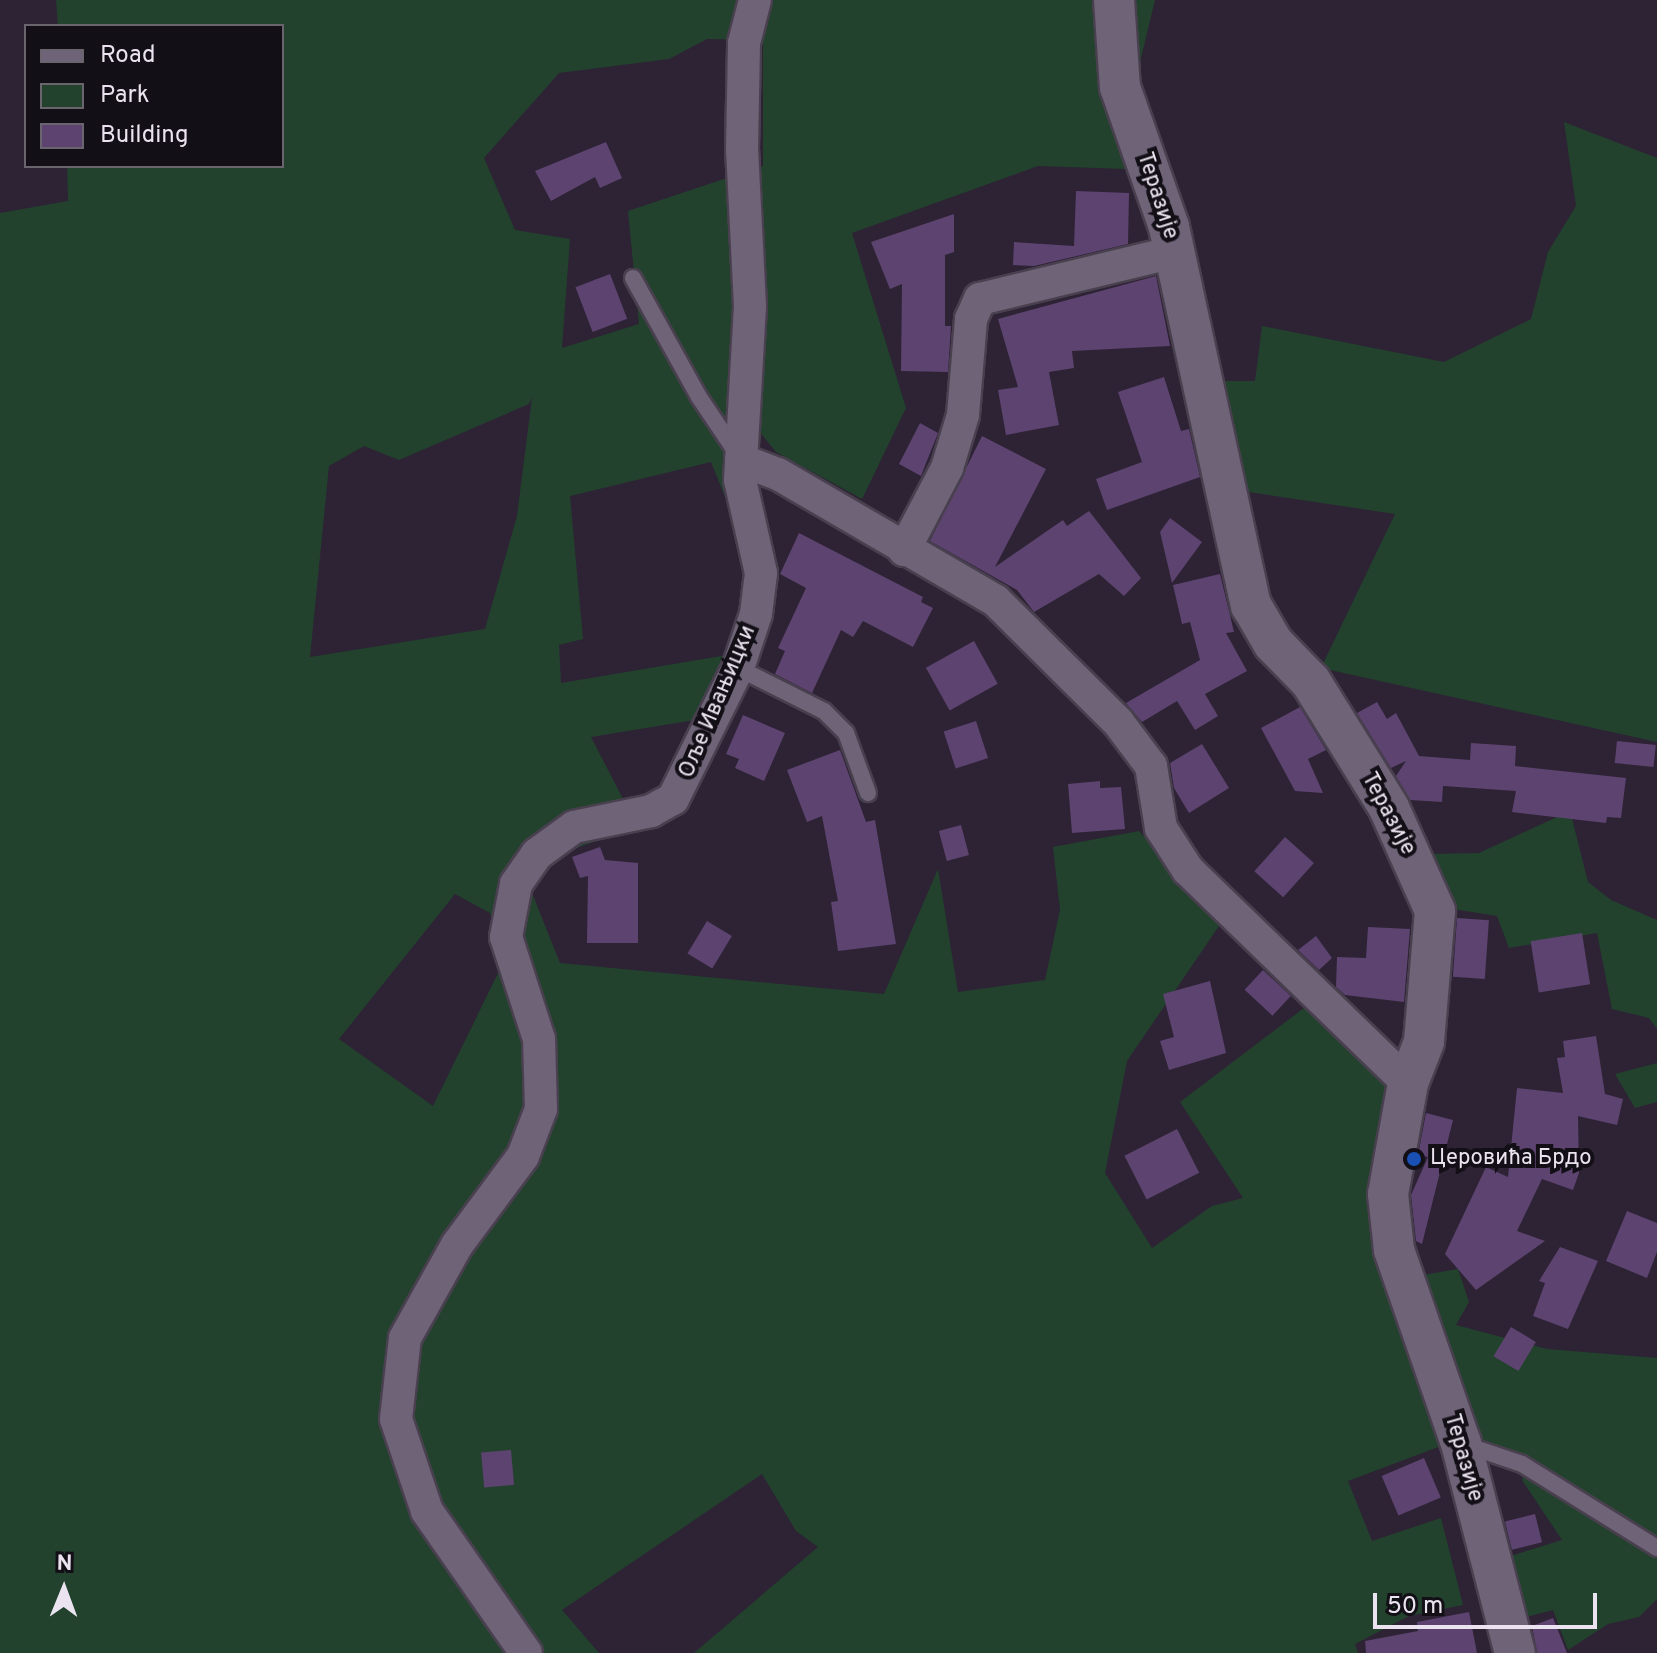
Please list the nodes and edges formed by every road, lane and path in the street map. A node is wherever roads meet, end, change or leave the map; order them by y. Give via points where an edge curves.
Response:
1 (755, 0) edge
2 (1114, 0) edge
3 (1174, 252) junction
4 (633, 278) dead end
5 (741, 460) junction
6 (904, 550) junction
7 (738, 668) junction
8 (868, 793) dead end
9 (1408, 1083) junction
10 (1461, 1443) junction
11 (1657, 1548) edge
12 (526, 1653) edge
13 (1515, 1653) edge

1 - 5 street, Оље Ивањицки via 744,43 742,150 750,306
2 - 3 street, Теразије via 1120,87
3 - 6 street via 980,299 971,319 963,415 947,468
3 - 9 street, Теразије via 1251,605 1273,643 1311,682 1389,808 1435,911 1424,1042
4 - 5 lane
5 - 6 street via 778,474
5 - 7 street, Оље Ивањицки via 742,500 761,573 756,614
6 - 9 street via 996,601 1118,722 1151,766 1161,828 1188,870
7 - 8 lane via 824,711 846,733
7 - 12 street, Оље Ивањицки via 673,799 651,811 574,827 537,854 516,884 506,937 539,1039 541,1109 523,1156 457,1245 405,1338 396,1419 427,1511
9 - 10 street, Теразије via 1388,1194 1394,1250
10 - 11 lane via 1522,1464
10 - 13 street, Теразије

